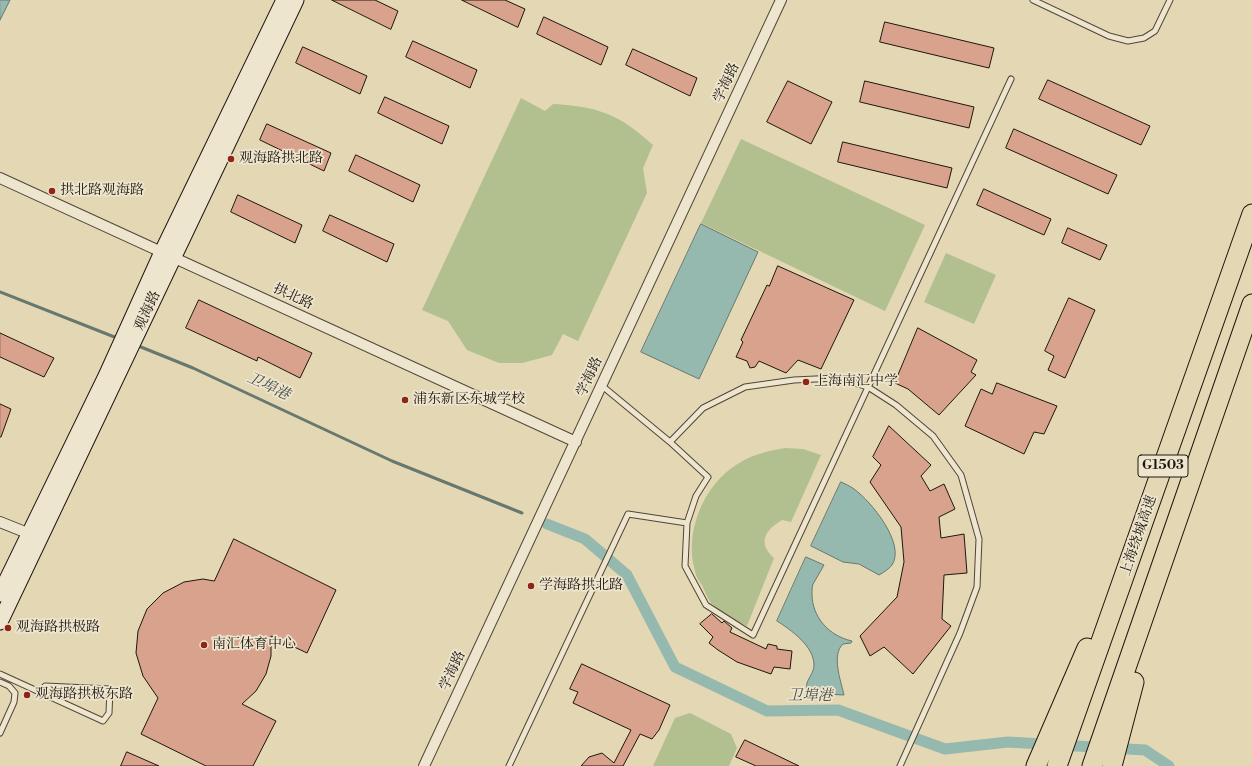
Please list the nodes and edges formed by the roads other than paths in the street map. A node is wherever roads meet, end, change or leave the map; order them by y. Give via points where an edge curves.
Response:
1 (284, 0) edge
2 (296, 0) edge
3 (781, 0) edge
4 (1033, 0) edge
5 (1170, 0) edge
6 (1011, 78) dead end
7 (0, 178) edge
8 (1252, 214) edge
9 (168, 255) junction
10 (1252, 304) edge
11 (601, 385) junction
12 (868, 387) junction
13 (576, 442) junction
14 (670, 442) junction
15 (0, 522) edge
16 (687, 523) junction
17 (34, 536) junction
18 (0, 594) edge
19 (0, 622) edge
20 (0, 674) edge
21 (0, 682) edge
22 (42, 693) junction
23 (1066, 717) junction
24 (0, 733) edge
25 (1038, 760) edge
26 (1059, 761) edge
27 (1103, 763) edge
28 (424, 766) edge
29 (509, 766) edge
30 (900, 766) edge

1 - 9 main road, 观海路
2 - 9 main road, 观海路
3 - 11 street, 学海路
4 - 5 lane via 1109,36 1128,41 1144,38 1155,31
6 - 12 lane
7 - 9 street, 拱北路
8 - 23 highway, 上海绕城高速 / G1503 via 1150,505
9 - 13 street, 拱北路
9 - 17 main road, 观海路
10 - 27 highway, G1503 via 1179,515
11 - 13 street, 学海路
11 - 14 lane
12 - 14 lane via 837,378 794,380 745,387 703,408
12 - 16 lane via 753,634 706,605 685,566
12 - 30 lane via 896,405 933,436 961,475 979,539 977,587 960,633
13 - 28 street, 学海路
14 - 16 lane via 708,477 696,496
15 - 17 street
16 - 29 lane via 628,514
17 - 18 main road, 观海路
17 - 19 main road, 观海路
20 - 22 lane
21 - 24 lane via 9,686 15,693 14,702
22 - 22 lane via 103,721 109,714 110,689 45,686
23 - 25 highway
23 - 26 highway

